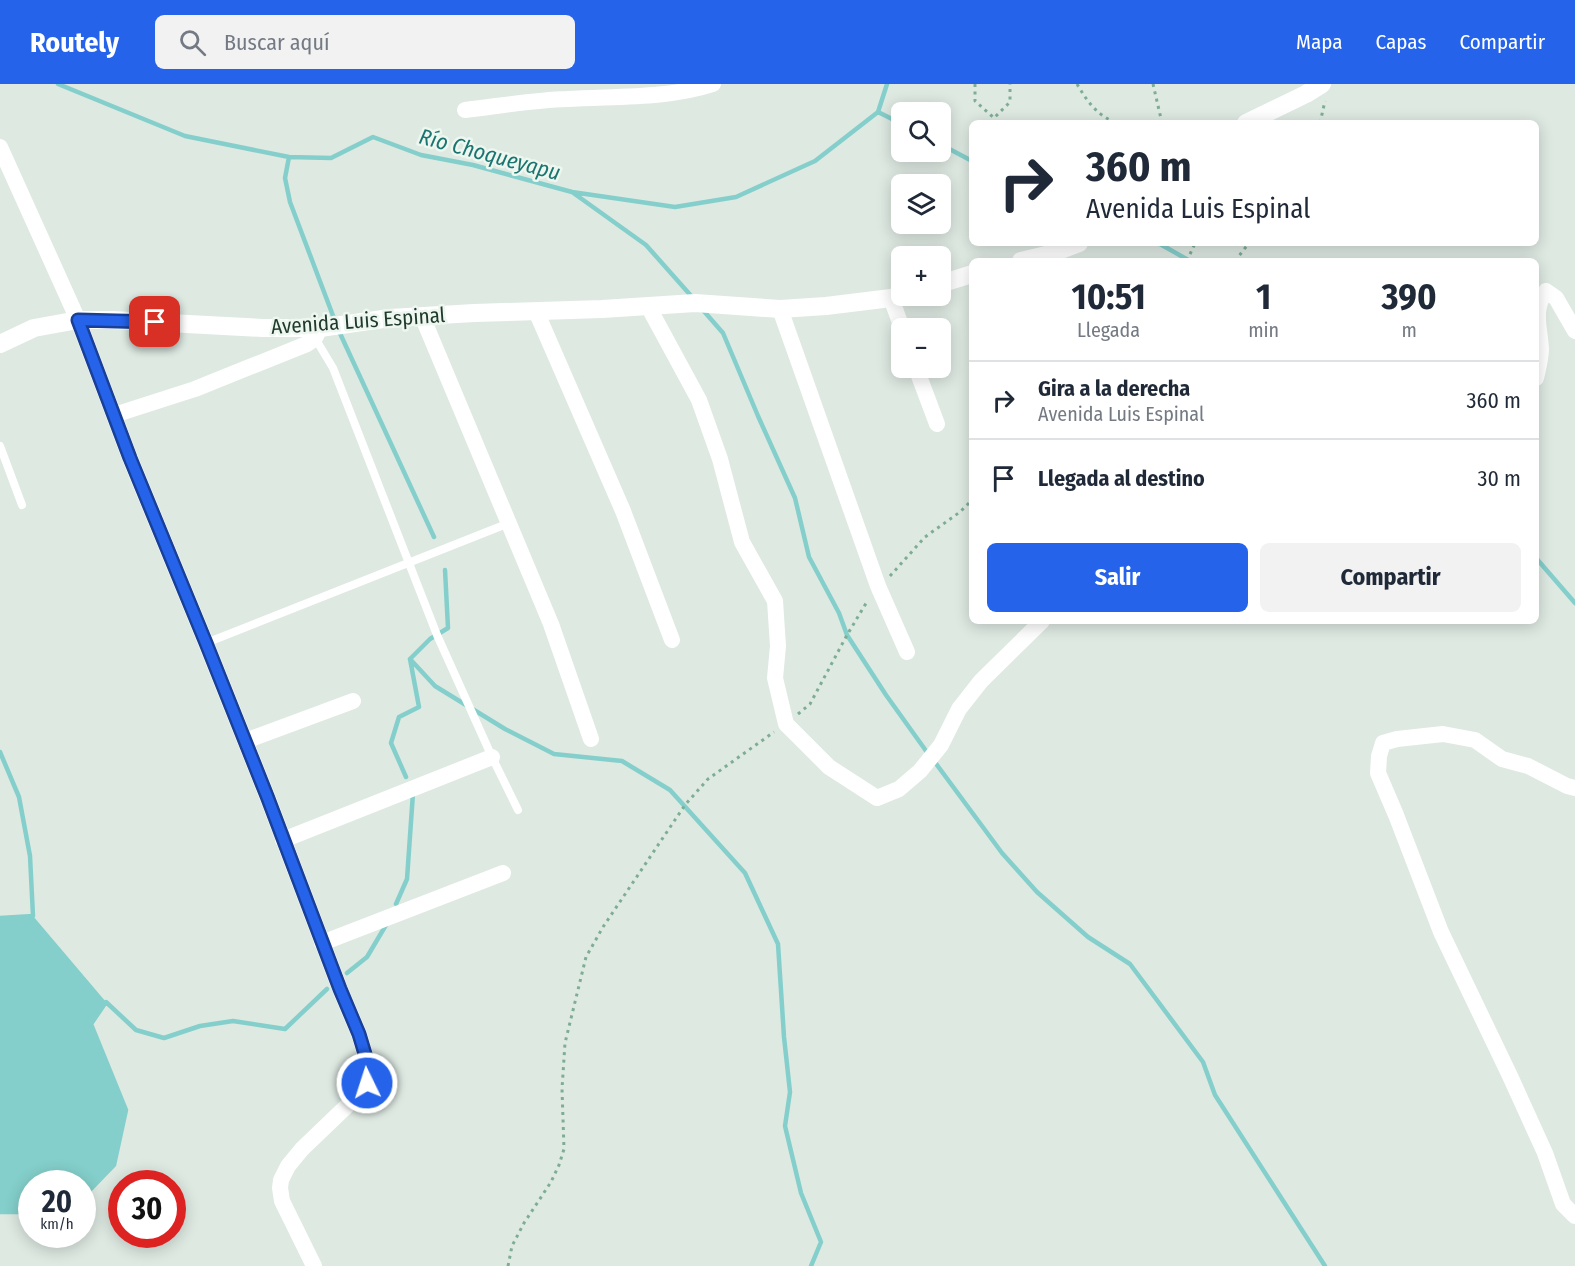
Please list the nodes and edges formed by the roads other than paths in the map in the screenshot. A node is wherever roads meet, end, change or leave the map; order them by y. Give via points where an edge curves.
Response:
1 (714, 84) edge
2 (1323, 84) edge
3 (465, 110) dead end
4 (1252, 120) edge
5 (0, 147) edge
6 (1070, 246) edge
7 (1034, 258) edge
8 (969, 275) edge
9 (951, 281) edge
10 (891, 298) edge
11 (1539, 301) edge
12 (648, 306) junction
13 (780, 309) junction
14 (536, 311) junction
15 (422, 316) junction
16 (78, 320) junction
17 (1575, 331) edge
18 (317, 333) junction
19 (1539, 335) edge
20 (0, 344) edge
21 (1539, 361) edge
22 (920, 378) edge
23 (114, 415) junction
24 (937, 424) dead end
25 (0, 446) edge
26 (22, 505) dead end
27 (509, 523) junction
28 (409, 562) junction
29 (1039, 624) edge
30 (672, 640) dead end
31 (206, 643) junction
32 (907, 652) dead end
33 (353, 701) dead end
34 (591, 739) dead end
35 (245, 741) junction
36 (492, 757) junction
37 (1575, 788) edge
38 (518, 810) dead end
39 (284, 840) junction
40 (503, 873) dead end
41 (322, 943) junction
42 (1575, 1216) edge
43 (314, 1266) edge

1 - 3 street via 649,96 563,99
2 - 4 street
5 - 16 street
6 - 7 street
8 - 9 street
10 - 13 street, Avenida Luis Espinal
11 - 17 street via 1546,291 1556,298
12 - 13 street, Avenida Luis Espinal via 695,303
12 - 14 street, Avenida Luis Espinal
12 - 29 street via 699,400 742,542 775,601 775,678 786,724 829,767 877,798 899,789 941,745 959,709 981,681
13 - 32 street via 878,586
14 - 15 street, Avenida Luis Espinal
14 - 30 street via 623,511
15 - 18 street, Avenida Luis Espinal via 390,318
15 - 27 street
16 - 18 street, Avenida Luis Espinal
16 - 20 street, Avenida Luis Espinal via 34,328
16 - 23 street
18 - 23 street via 307,344 195,389
18 - 28 lane
19 - 21 street
22 - 24 street
23 - 31 street
25 - 26 lane
27 - 28 lane
27 - 34 street via 551,624
28 - 31 lane
28 - 36 lane
31 - 35 street
33 - 35 street
35 - 39 street
36 - 38 lane
36 - 39 street
37 - 42 street via 1528,766 1502,759 1475,740 1443,734 1383,743 1379,756 1378,773 1441,932 1545,1153 1563,1204
39 - 41 street
40 - 41 street
41 - 43 street via 368,1064 367,1083 302,1149 281,1180 282,1201

